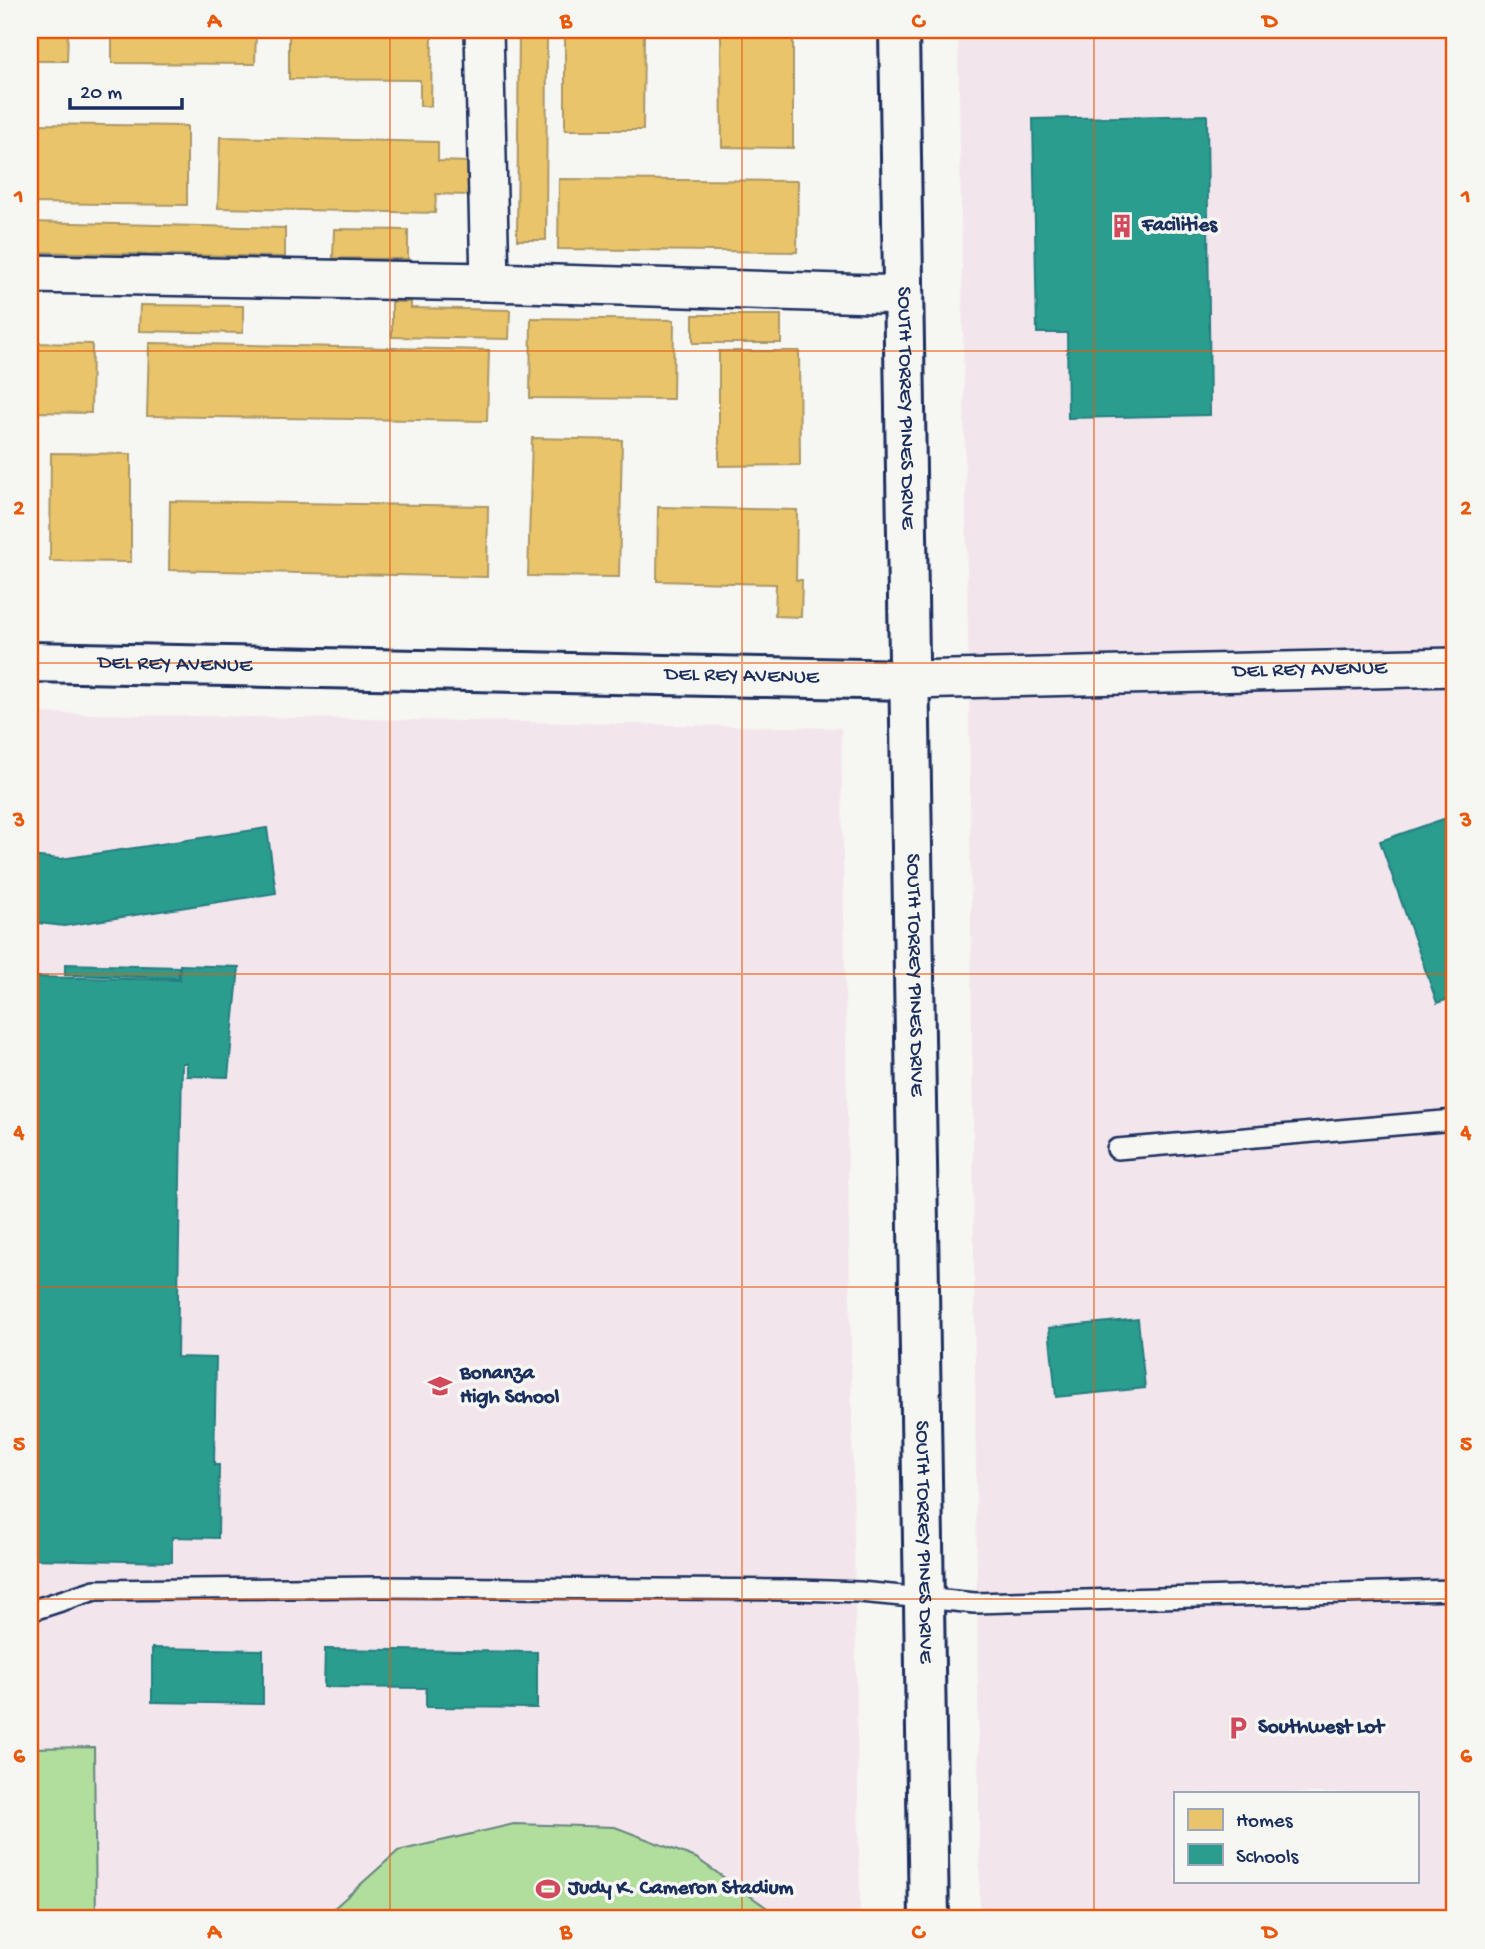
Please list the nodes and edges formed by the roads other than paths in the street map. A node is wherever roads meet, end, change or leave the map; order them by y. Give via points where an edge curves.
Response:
1 (484, 30) edge
2 (899, 30) edge
3 (30, 274) edge
4 (490, 282) junction
5 (904, 295) junction
6 (30, 662) edge
7 (1455, 667) edge
8 (909, 680) junction
9 (1455, 1120) edge
10 (1118, 1149) dead end
11 (1455, 1590) edge
12 (925, 1598) junction
13 (30, 1611) edge
14 (929, 1919) edge

1 - 4 street
2 - 5 main road, SOUTH TORREY PINES DRIVE
3 - 4 street
4 - 5 street
5 - 8 main road, SOUTH TORREY PINES DRIVE
6 - 8 main road, DEL REY AVENUE
7 - 8 street, DEL REY AVENUE
8 - 12 main road, SOUTH TORREY PINES DRIVE
9 - 10 lane
11 - 12 lane via 975,1603
12 - 13 lane via 860,1592 618,1588 95,1590
12 - 14 main road, SOUTH TORREY PINES DRIVE

